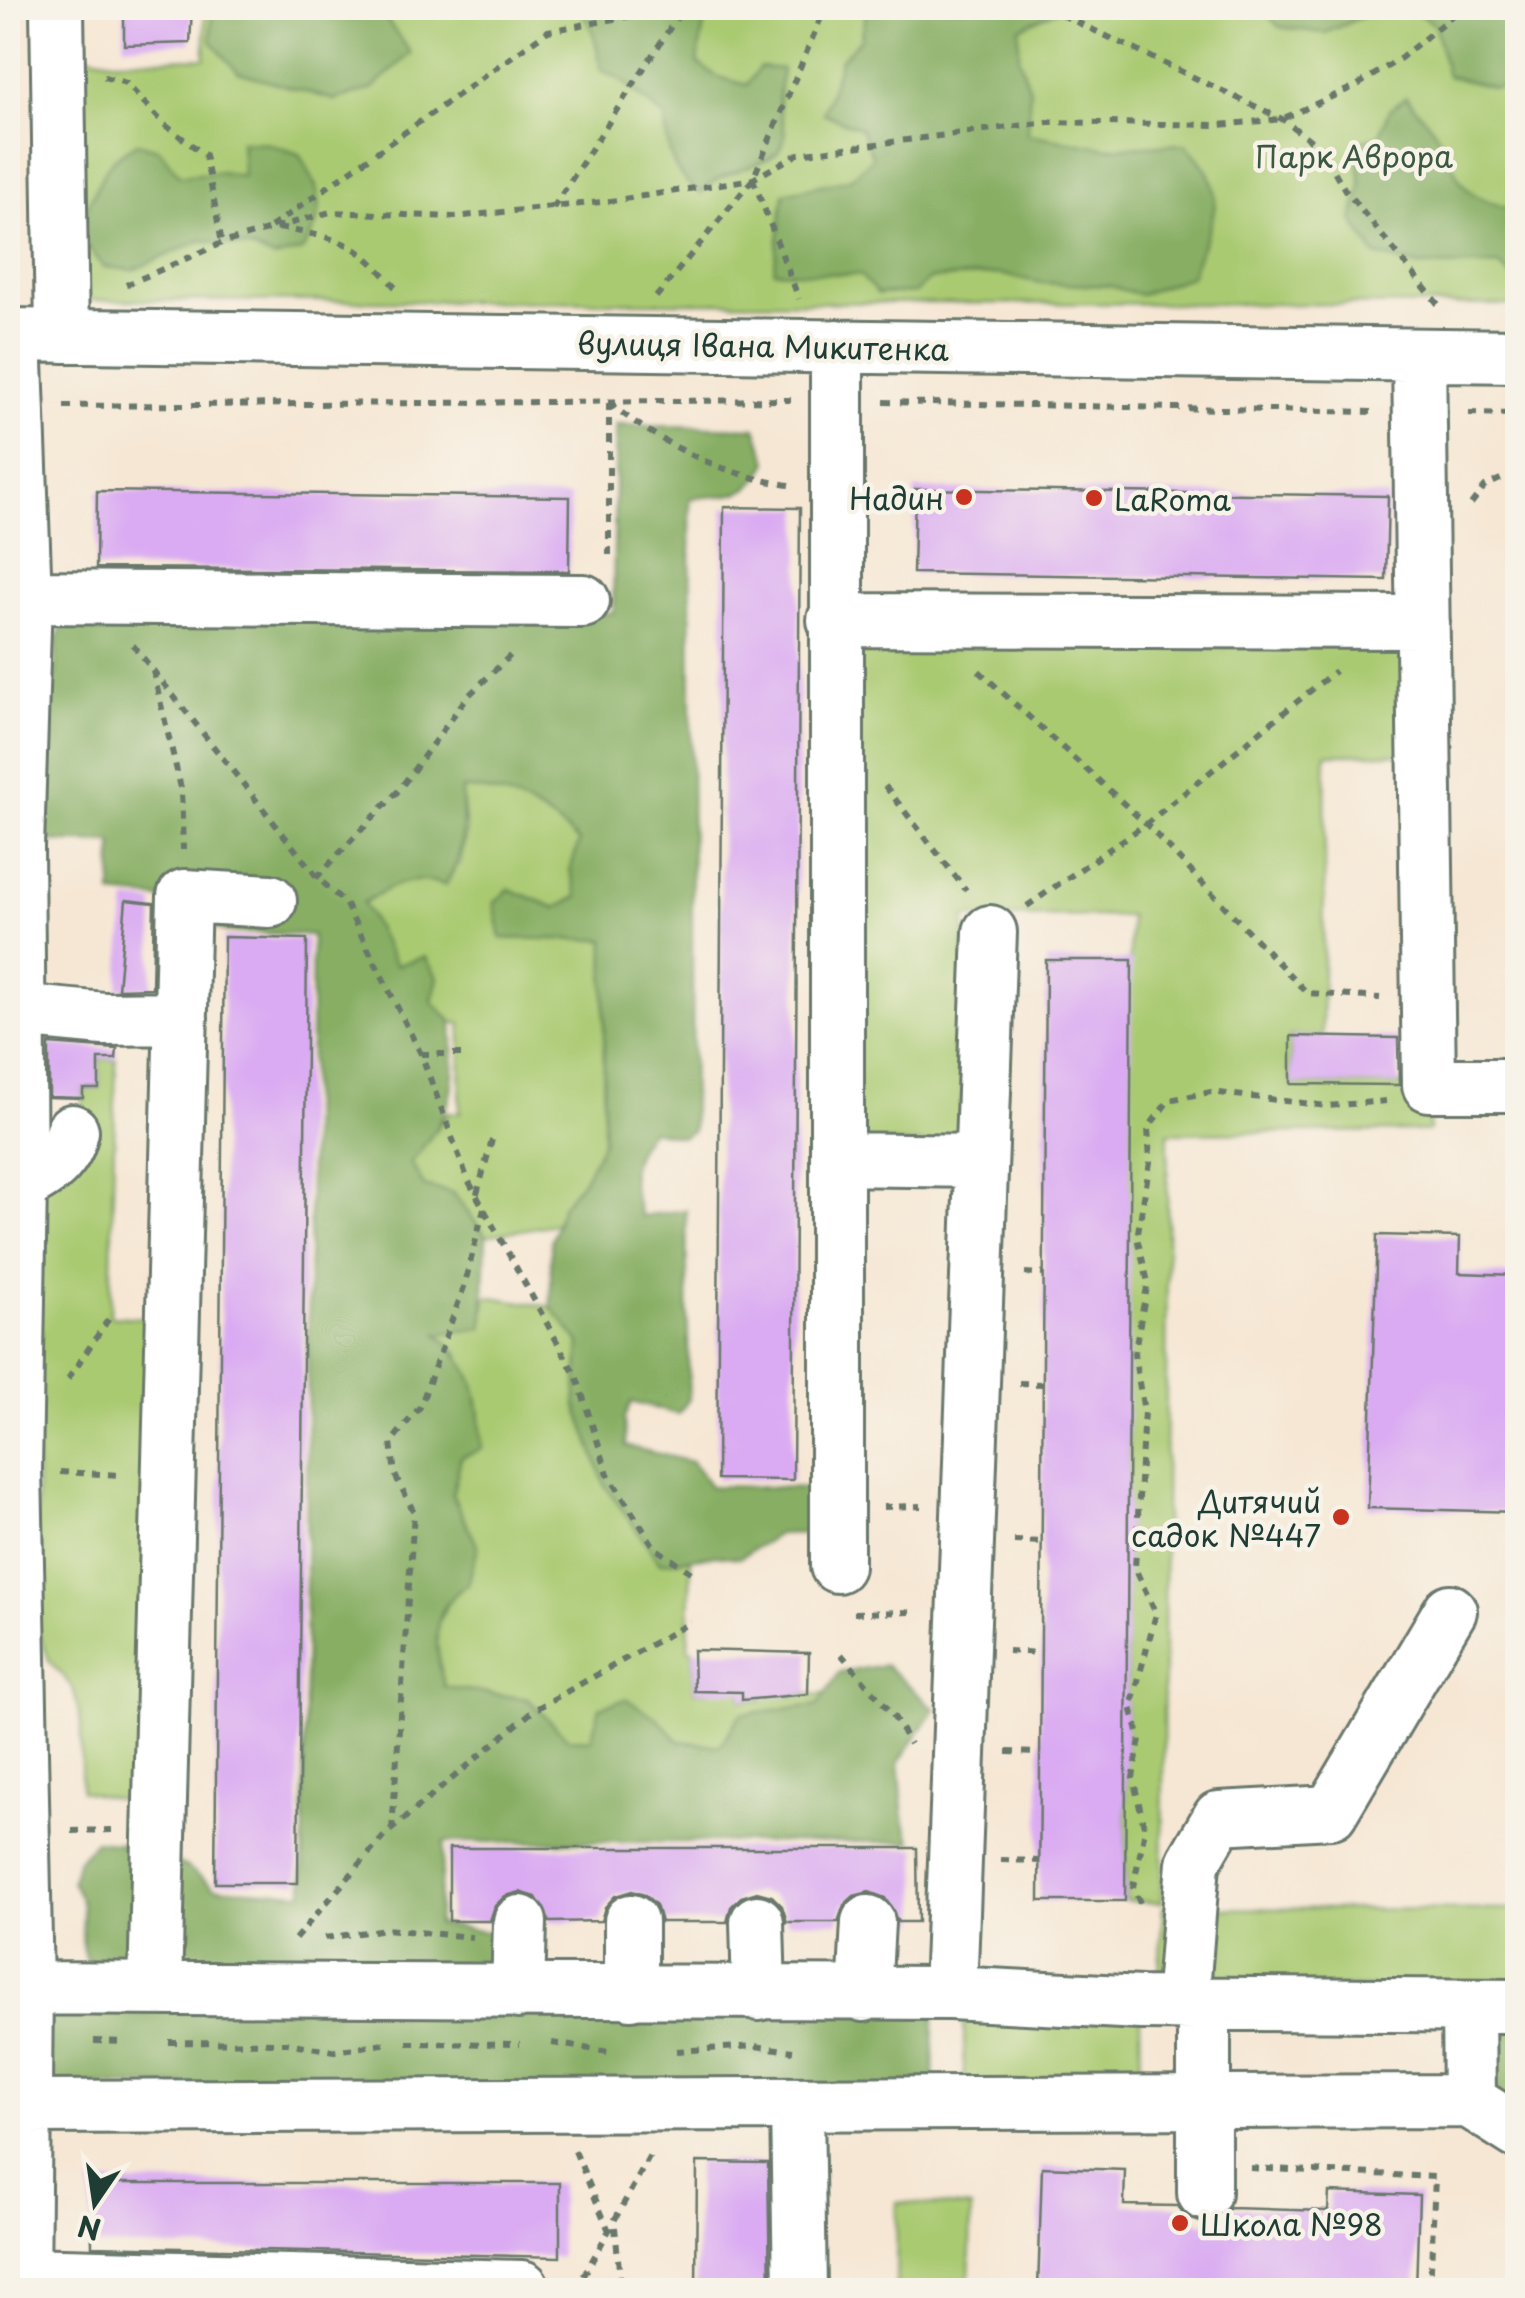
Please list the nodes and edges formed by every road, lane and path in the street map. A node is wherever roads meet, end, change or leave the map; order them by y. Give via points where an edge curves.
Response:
1 (57, 8) edge
2 (680, 8) edge
3 (824, 8) edge
4 (1046, 8) edge
5 (1462, 8) edge
6 (57, 62) junction
7 (1282, 119) junction
8 (752, 179) junction
9 (553, 208) junction
10 (270, 229) junction
11 (222, 243) junction
12 (113, 290) dead end
13 (406, 300) dead end
14 (654, 300) dead end
15 (800, 301) dead end
16 (1438, 304) dead end
17 (28, 336) edge
18 (836, 346) junction
19 (1419, 355) junction
20 (1518, 356) edge
21 (608, 401) junction
22 (835, 401) junction
23 (16, 406) junction
24 (1420, 413) junction
25 (1518, 414) edge
26 (835, 485) junction
27 (81, 595) junction
28 (25, 597) junction
29 (575, 601) junction
30 (834, 620) junction
31 (923, 620) junction
32 (1423, 622) junction
33 (151, 666) junction
34 (1337, 670) dead end
35 (835, 735) junction
36 (1146, 824) junction
37 (317, 877) junction
38 (184, 896) junction
39 (270, 901) joint
40 (990, 932) junction
41 (1428, 1001) junction
42 (20, 1011) junction
43 (181, 1018) junction
44 (420, 1054) junction
45 (461, 1054) dead end
46 (1429, 1085) junction
47 (1518, 1085) edge
48 (72, 1131) dead end
49 (492, 1140) dead end
50 (837, 1159) junction
51 (979, 1160) junction
52 (20, 1186) junction
53 (477, 1195) junction
54 (484, 1207) junction
55 (15, 1469) junction
56 (168, 1478) junction
57 (967, 1504) junction
58 (837, 1509) junction
59 (693, 1574) dead end
60 (842, 1590) joint
61 (1450, 1611) dead end
62 (963, 1612) junction
63 (691, 1622) dead end
64 (841, 1654) dead end
65 (956, 1816) junction
66 (160, 1829) junction
67 (392, 1830) junction
68 (23, 1832) junction
69 (16, 1883) edge
70 (1146, 1918) dead end
71 (631, 1922) dead end
72 (757, 1922) dead end
73 (868, 1922) dead end
74 (519, 1952) junction
75 (17, 1988) edge
76 (155, 1988) junction
77 (631, 1993) junction
78 (759, 1994) junction
79 (950, 1994) junction
80 (864, 1996) junction
81 (1193, 2004) junction
82 (1492, 2006) edge
83 (132, 2041) dead end
84 (164, 2042) dead end
85 (26, 2044) junction
86 (663, 2051) dead end
87 (627, 2052) dead end
88 (809, 2054) dead end
89 (1202, 2101) junction
90 (1469, 2101) junction
91 (537, 2106) junction
92 (676, 2106) junction
93 (25, 2107) junction
94 (798, 2107) junction
95 (1518, 2132) edge
96 (1204, 2180) joint
97 (614, 2222) junction
98 (610, 2232) junction
99 (23, 2282) edge
100 (522, 2287) dead end
101 (576, 2290) edge
102 (620, 2290) edge
103 (800, 2290) edge
104 (1430, 2290) edge

1 - 6 street
2 - 9 path
2 - 10 path via 548,31
3 - 8 path
4 - 7 path
5 - 7 path via 1356,86
6 - 11 path via 126,83 205,155
6 - 17 street
7 - 8 path via 1219,125 1048,122 798,154
7 - 16 path via 1322,148 1345,190
8 - 9 path
8 - 14 path
8 - 15 path
9 - 10 path via 454,217 330,212
10 - 11 path
10 - 13 path via 326,236 367,254
11 - 12 path
17 - 18 street, вулиця Івана Микитенка
17 - 23 street
18 - 19 street, вулиця Івана Микитенка
18 - 22 street
19 - 20 street, вулиця Івана Микитенка
19 - 24 street
21 - 22 path
21 - 23 path
21 - 26 path via 652,437 729,469 785,485
21 - 29 path via 609,600
22 - 24 path
22 - 26 street
23 - 28 street
24 - 25 path
24 - 32 street
26 - 30 street
27 - 28 street
27 - 29 street
27 - 33 path
28 - 42 street via 16,847
29 - 37 path via 467,696 398,790
30 - 31 street
30 - 35 street
31 - 32 street
31 - 36 path
32 - 41 street
33 - 37 path
33 - 38 path via 181,788
34 - 36 path
35 - 40 path via 905,807
35 - 50 street
36 - 40 path
36 - 41 path via 1307,993
37 - 39 path
37 - 44 path via 345,903
38 - 39 street
38 - 43 street
40 - 51 street
41 - 46 street
42 - 43 street
42 - 52 street
43 - 56 street
44 - 45 path
44 - 53 path
46 - 47 street
46 - 70 path via 1394,1100 1326,1106 1211,1092 1169,1100 1148,1128 1150,1162 1137,1238 1148,1282 1134,1354 1144,1411 1135,1568 1156,1614 1131,1707 1140,1739 1133,1778 1145,1830 1134,1886
48 - 52 street via 68,1152
49 - 53 path
50 - 51 street
50 - 58 street
51 - 57 street
52 - 55 street
53 - 54 path
54 - 59 path via 577,1378 608,1474 655,1548
54 - 67 path via 464,1287 420,1407 391,1442 395,1475 414,1512
55 - 56 path
55 - 68 street
56 - 66 street
57 - 58 path
57 - 62 street
58 - 60 street
60 - 62 path
61 - 81 street via 1331,1812 1219,1818 1193,1863
62 - 65 street
63 - 67 path via 534,1710
64 - 65 path via 893,1715
65 - 79 street
66 - 68 path
66 - 76 street
67 - 74 path via 290,1945 386,1930
68 - 69 street
69 - 75 street
71 - 77 street
72 - 78 street
73 - 80 street
74 - 76 street
74 - 77 street
75 - 76 street
75 - 85 street
77 - 78 street
78 - 80 street
79 - 80 street
79 - 81 street
81 - 82 street
81 - 89 street
82 - 90 street
83 - 85 path via 71,2035
84 - 87 path via 287,2043 334,2051 391,2042 552,2043
85 - 93 street
86 - 88 path via 756,2046
89 - 90 street
89 - 94 street
89 - 96 street
90 - 95 street
91 - 92 street
91 - 93 street
91 - 98 path via 566,2129
92 - 94 street
92 - 97 path
93 - 99 street
94 - 103 street
96 - 104 path via 1435,2177
97 - 98 path
97 - 102 path
98 - 101 path
99 - 100 street

